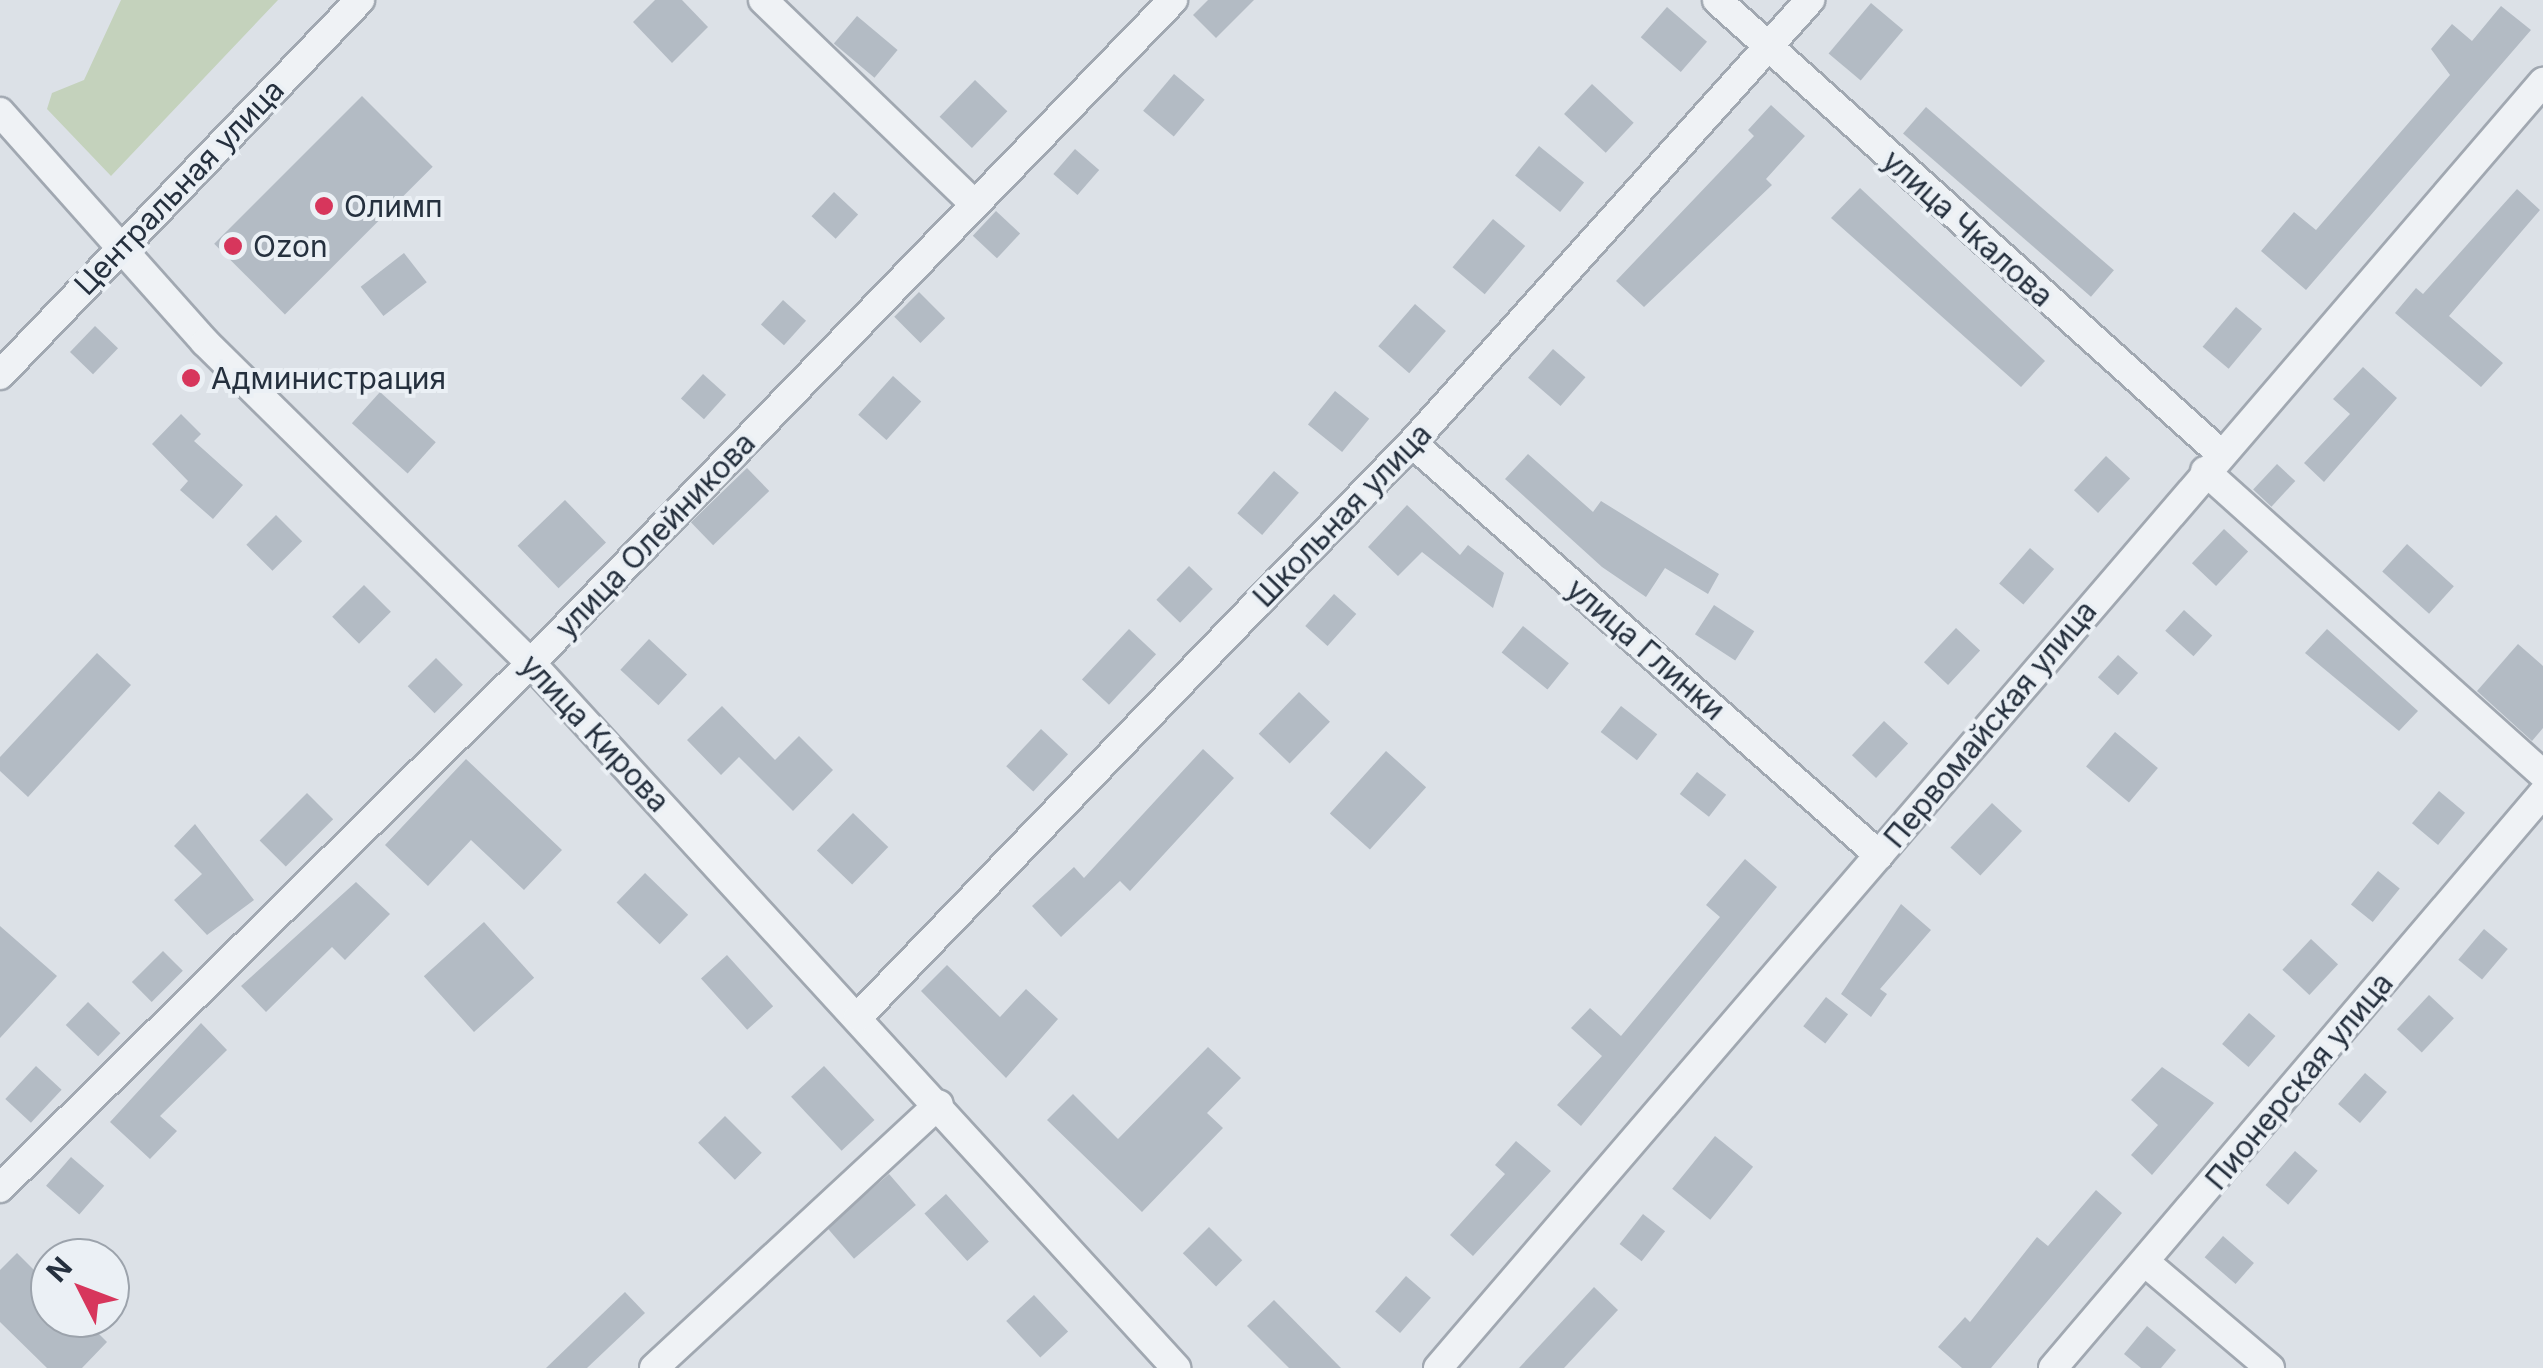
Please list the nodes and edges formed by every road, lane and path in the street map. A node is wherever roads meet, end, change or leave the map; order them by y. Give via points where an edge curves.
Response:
1 (360, 0) edge
2 (763, 0) edge
3 (1173, 0) edge
4 (1717, 0) edge
5 (1810, 0) edge
6 (1765, 48) junction
7 (2543, 82) edge
8 (0, 112) edge
9 (974, 204) junction
10 (126, 242) junction
11 (0, 376) edge
12 (1412, 443) junction
13 (2212, 462) junction
14 (531, 663) junction
15 (2543, 774) edge
16 (2543, 792) edge
17 (1879, 855) junction
18 (858, 1016) junction
19 (938, 1104) junction
20 (0, 1188) edge
21 (2145, 1262) junction
22 (654, 1368) edge
23 (1176, 1368) edge
24 (1438, 1368) edge
25 (2052, 1368) edge
26 (2270, 1368) edge

1 - 10 street, Центральная улица
2 - 9 street
3 - 9 street, улица Олейникова
4 - 6 street, улица Чкалова
5 - 6 street, Школьная улица
6 - 12 street, Школьная улица
6 - 13 street, улица Чкалова
7 - 13 street, Первомайская улица
8 - 10 street, улица Кирова
9 - 14 street, улица Олейникова
10 - 11 street, Центральная улица
10 - 14 street, улица Кирова via 205,342
12 - 17 street, улица Глинки
12 - 18 street, Школьная улица
13 - 15 street, улица Чкалова
13 - 17 street, Первомайская улица
14 - 18 street, улица Кирова
14 - 20 street, улица Олейникова
16 - 21 street, Пионерская улица
17 - 24 street, Первомайская улица
18 - 19 street, улица Кирова
19 - 22 street
19 - 23 street, улица Кирова
21 - 25 street, Пионерская улица
21 - 26 street

